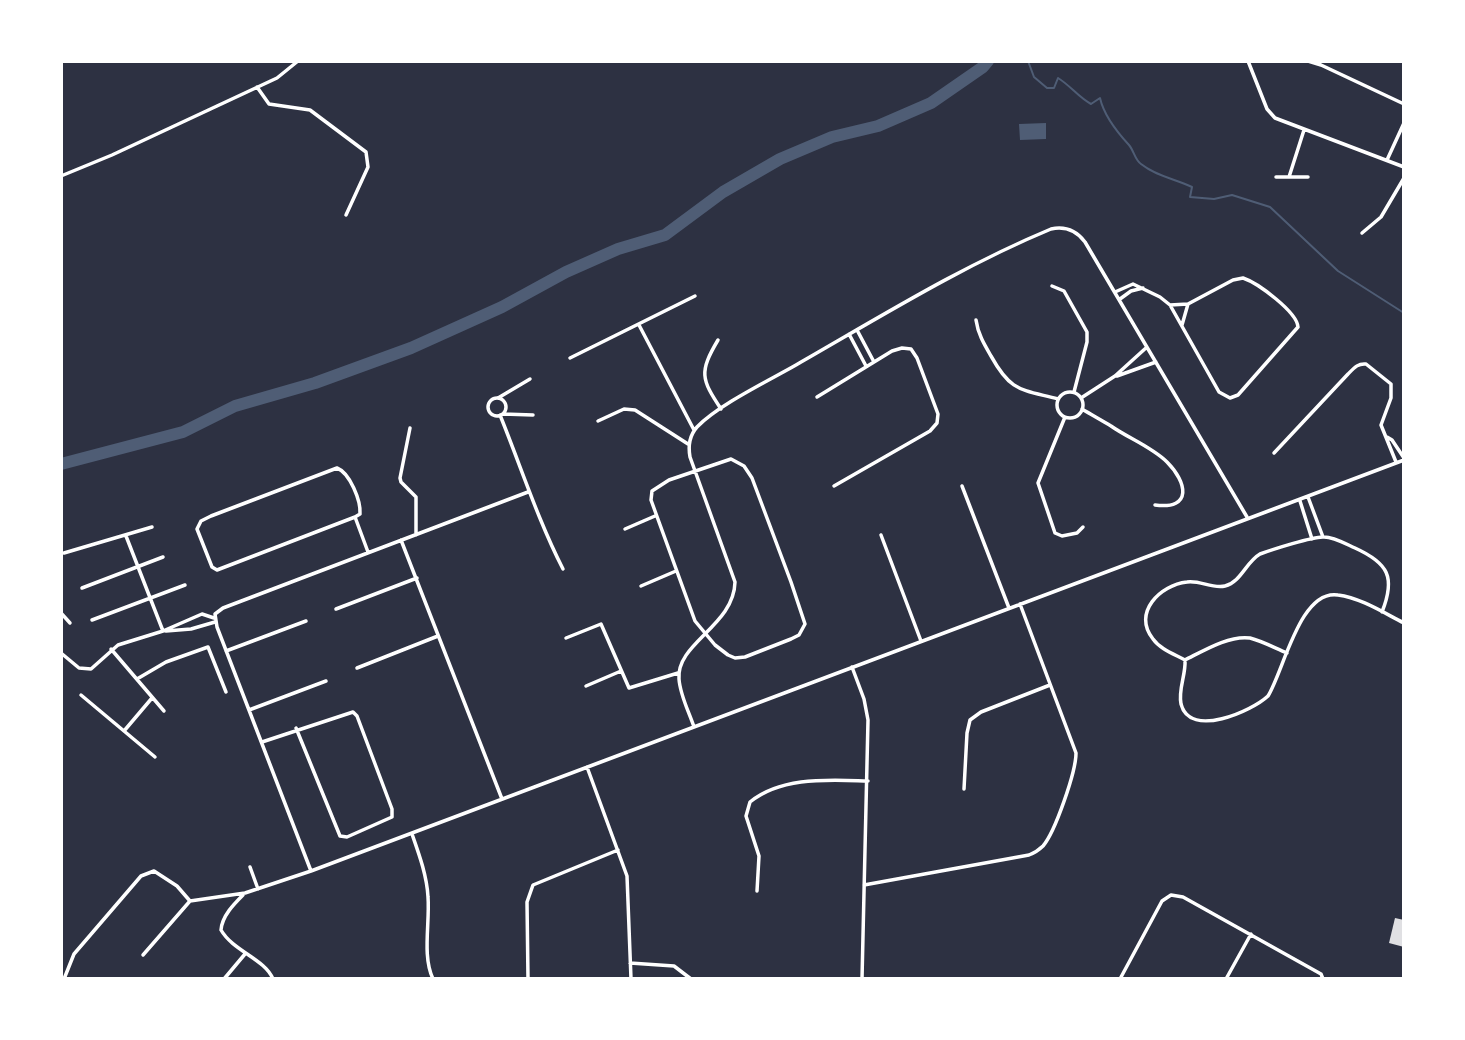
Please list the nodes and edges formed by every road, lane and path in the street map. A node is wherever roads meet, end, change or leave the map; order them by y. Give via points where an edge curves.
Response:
1 (298, 61) edge
2 (1248, 61) edge
3 (1308, 61) edge
4 (257, 87) junction
5 (1404, 104) edge
6 (1404, 123) edge
7 (1304, 130) junction
8 (1387, 160) junction
9 (1404, 167) edge
10 (61, 176) edge
11 (1276, 177) dead end
12 (1289, 177) junction
13 (1307, 177) dead end
14 (1404, 178) edge
15 (346, 215) dead end
16 (1362, 233) dead end
17 (1052, 286) dead end
18 (1143, 288) junction
19 (1115, 292) junction
20 (695, 296) dead end
21 (1119, 299) junction
22 (1188, 304) junction
23 (1170, 305) junction
24 (976, 320) dead end
25 (639, 325) junction
26 (1182, 327) junction
27 (857, 329) junction
28 (849, 334) junction
29 (718, 340) dead end
30 (1147, 347) junction
31 (570, 358) dead end
32 (874, 362) junction
33 (1156, 362) junction
34 (866, 366) junction
35 (1115, 376) junction
36 (530, 379) dead end
37 (1074, 392) junction
38 (817, 397) dead end
39 (498, 398) junction
40 (1081, 398) junction
41 (1058, 399) junction
42 (721, 409) junction
43 (1082, 409) junction
44 (501, 414) junction
45 (533, 415) dead end
46 (1065, 418) junction
47 (598, 421) dead end
48 (410, 428) dead end
49 (694, 430) junction
50 (1387, 437) junction
51 (688, 444) junction
52 (1274, 453) dead end
53 (1404, 459) edge
54 (1396, 463) junction
55 (696, 470) junction
56 (834, 486) dead end
57 (962, 486) dead end
58 (528, 492) junction
59 (1308, 497) junction
60 (1299, 500) junction
61 (1155, 505) dead end
62 (656, 516) junction
63 (355, 517) junction
64 (1248, 518) junction
65 (152, 527) dead end
66 (1083, 527) dead end
67 (625, 529) dead end
68 (415, 535) junction
69 (127, 536) junction
70 (881, 536) dead end
71 (1323, 537) junction
72 (1312, 539) junction
73 (401, 540) junction
74 (368, 552) junction
75 (64, 553) dead end
76 (163, 557) dead end
77 (139, 566) junction
78 (563, 569) dead end
79 (676, 571) junction
80 (417, 578) junction
81 (185, 585) dead end
82 (641, 586) dead end
83 (82, 588) dead end
84 (151, 597) junction
85 (1020, 604) junction
86 (1009, 608) junction
87 (336, 609) dead end
88 (1382, 612) junction
89 (61, 613) edge
90 (92, 620) dead end
91 (215, 620) junction
92 (306, 621) dead end
93 (70, 623) dead end
94 (1404, 623) edge
95 (163, 631) junction
96 (707, 633) junction
97 (438, 636) junction
98 (566, 638) dead end
99 (921, 641) junction
100 (111, 649) junction
101 (226, 651) junction
102 (61, 653) edge
103 (1287, 653) junction
104 (1185, 660) junction
105 (852, 667) junction
106 (356, 668) dead end
107 (621, 671) junction
108 (679, 673) junction
109 (137, 679) junction
110 (326, 681) dead end
111 (1051, 685) junction
112 (586, 686) dead end
113 (226, 692) dead end
114 (81, 695) dead end
115 (153, 698) junction
116 (249, 710) junction
117 (164, 711) dead end
118 (694, 727) junction
119 (296, 728) junction
120 (124, 731) junction
121 (262, 742) junction
122 (155, 757) dead end
123 (587, 767) junction
124 (868, 781) junction
125 (964, 789) dead end
126 (502, 799) junction
127 (412, 834) junction
128 (618, 850) junction
129 (250, 867) dead end
130 (312, 871) junction
131 (864, 885) junction
132 (258, 889) junction
133 (757, 891) dead end
134 (245, 893) junction
135 (190, 901) junction
136 (1251, 934) junction
137 (245, 954) junction
138 (143, 955) dead end
139 (630, 963) junction
140 (64, 979) edge
141 (224, 979) edge
142 (273, 979) edge
143 (433, 979) edge
144 (528, 979) edge
145 (631, 979) edge
146 (691, 979) edge
147 (862, 979) edge
148 (1119, 979) edge
149 (1226, 979) edge
150 (1323, 979) edge

1 - 4 street
2 - 7 street via 1269,113
3 - 5 street
4 - 10 street
4 - 15 street via 269,104 310,110 366,152 368,167
6 - 8 street
7 - 8 street
7 - 12 street
8 - 9 street
11 - 12 street
12 - 13 street
14 - 16 street via 1381,217
17 - 37 street via 1064,291 1087,331
18 - 19 street via 1130,284
18 - 21 street
18 - 23 street
19 - 21 street
19 - 27 street via 1080,237 1058,227 963,269
20 - 25 street
21 - 30 street
22 - 23 street
22 - 26 street
22 - 26 street via 1243,278 1287,310 1297,319 1298,327 1238,395 1230,398 1219,392
23 - 26 street
24 - 41 street via 980,337 1005,379 1016,387
25 - 31 street
25 - 49 street
27 - 28 street
27 - 32 street
28 - 34 street
28 - 42 street
29 - 42 street via 704,374
30 - 33 street
30 - 35 street
32 - 34 street
32 - 56 street via 897,349 911,349 936,408 937,423
33 - 35 street
33 - 64 street
34 - 38 street
35 - 40 street
36 - 39 street
37 - 40 street
37 - 41 street
39 - 44 street via 505,402
39 - 44 street via 490,401 488,408 492,415
40 - 43 street
41 - 46 street via 1058,410
42 - 49 street
43 - 46 street via 1077,416
43 - 61 street via 1169,464 1182,487 1182,499 1168,506
44 - 45 street
44 - 58 street
46 - 66 street via 1038,483 1055,533 1077,533
47 - 51 street via 629,408
48 - 68 street via 400,478 416,497
49 - 51 street
50 - 52 street via 1381,421 1391,398 1391,384 1363,363
50 - 53 street
50 - 54 street
51 - 55 street
53 - 54 street
54 - 59 street
55 - 62 street via 654,488 651,500
55 - 96 street via 735,582 731,604
55 - 96 street via 731,459 747,470 804,624 797,637 740,658 727,655
57 - 86 street
58 - 68 street
58 - 78 street
59 - 60 street
59 - 71 street
60 - 64 street
60 - 72 street
62 - 67 street
62 - 79 street
63 - 63 street via 361,512 358,502 345,472 337,468 212,516 197,529 212,566 218,570
63 - 74 street
64 - 85 street
65 - 69 street
68 - 73 street
69 - 75 street
69 - 77 street
70 - 99 street
71 - 72 street
71 - 88 street via 1382,564 1389,591
72 - 104 street via 1260,554 1233,583 1187,582 1154,597 1147,610 1148,632 1159,645
73 - 74 street
73 - 80 street
74 - 91 street via 223,608 216,612
76 - 77 street
77 - 83 street
77 - 84 street
79 - 82 street
79 - 96 street via 695,621
80 - 87 street
80 - 97 street
81 - 84 street
84 - 90 street
84 - 95 street
85 - 86 street
85 - 111 street
86 - 99 street
88 - 94 street
88 - 103 street via 1336,594 1317,599
89 - 93 street
91 - 95 street via 191,629
91 - 95 street via 202,614
91 - 101 street
92 - 101 street
95 - 100 street
96 - 108 street via 684,659
97 - 106 street
97 - 126 street
98 - 107 street via 601,624
99 - 105 street
100 - 102 street via 85,670
100 - 109 street
101 - 116 street
103 - 104 street via 1240,638
103 - 104 street via 1262,702 1223,719 1206,721 1191,718 1182,706
105 - 118 street
105 - 124 street via 867,711
107 - 108 street via 631,688
107 - 112 street
108 - 118 street
109 - 113 street via 166,662 208,647
109 - 115 street
110 - 116 street
111 - 125 street via 970,720
111 - 131 street via 1076,762 1043,845 1029,855
114 - 120 street
115 - 117 street
115 - 120 street
116 - 121 street
118 - 123 street
119 - 119 street via 355,713 392,809 391,817 340,836
119 - 121 street
120 - 122 street
121 - 130 street
123 - 126 street
123 - 128 street
124 - 131 street
124 - 133 street via 805,780 750,802 746,816 759,856
126 - 127 street
127 - 130 street
127 - 143 street via 428,896
128 - 139 street via 627,876
128 - 144 street via 533,885 527,902
129 - 132 street
130 - 132 street
131 - 147 street
132 - 134 street
134 - 135 street
134 - 137 street via 221,928
135 - 138 street
135 - 140 street via 160,874 154,871 141,876 74,954
136 - 148 street via 1171,895 1162,901
136 - 149 street
136 - 150 street
137 - 141 street
137 - 142 street
139 - 145 street
139 - 146 street via 674,966

